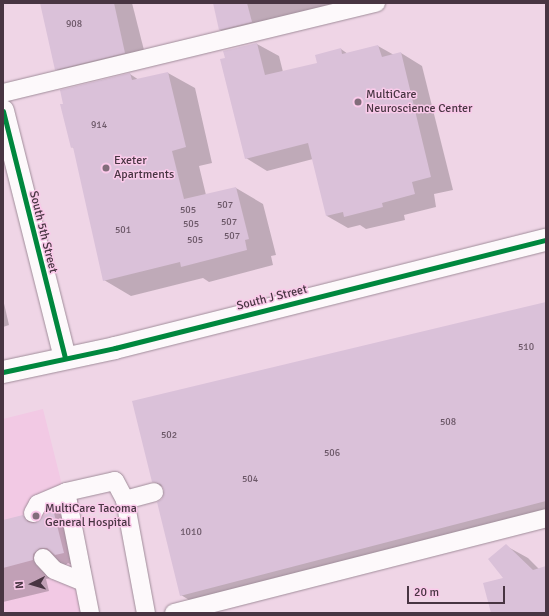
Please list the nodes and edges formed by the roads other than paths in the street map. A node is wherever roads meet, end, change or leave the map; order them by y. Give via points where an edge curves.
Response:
1 (376, 3) edge
2 (3, 93) edge
3 (3, 111) edge
4 (546, 240) edge
5 (65, 358) junction
6 (3, 372) edge
7 (66, 492) junction
8 (154, 492) dead end
9 (125, 500) junction
10 (33, 513) dead end
11 (546, 518) edge
12 (43, 558) dead end
13 (83, 582) junction
14 (222, 607) edge
15 (90, 613) edge
16 (146, 613) edge
17 (174, 613) edge

1 - 2 lane
3 - 5 street, South 5th Street
4 - 5 street, South J Street via 115,348
5 - 6 street, South J Street
7 - 9 lane via 115,481
7 - 10 lane via 38,504
7 - 13 lane
8 - 9 lane
9 - 16 lane
11 - 14 lane
12 - 13 lane via 54,570
13 - 15 lane
14 - 17 lane

